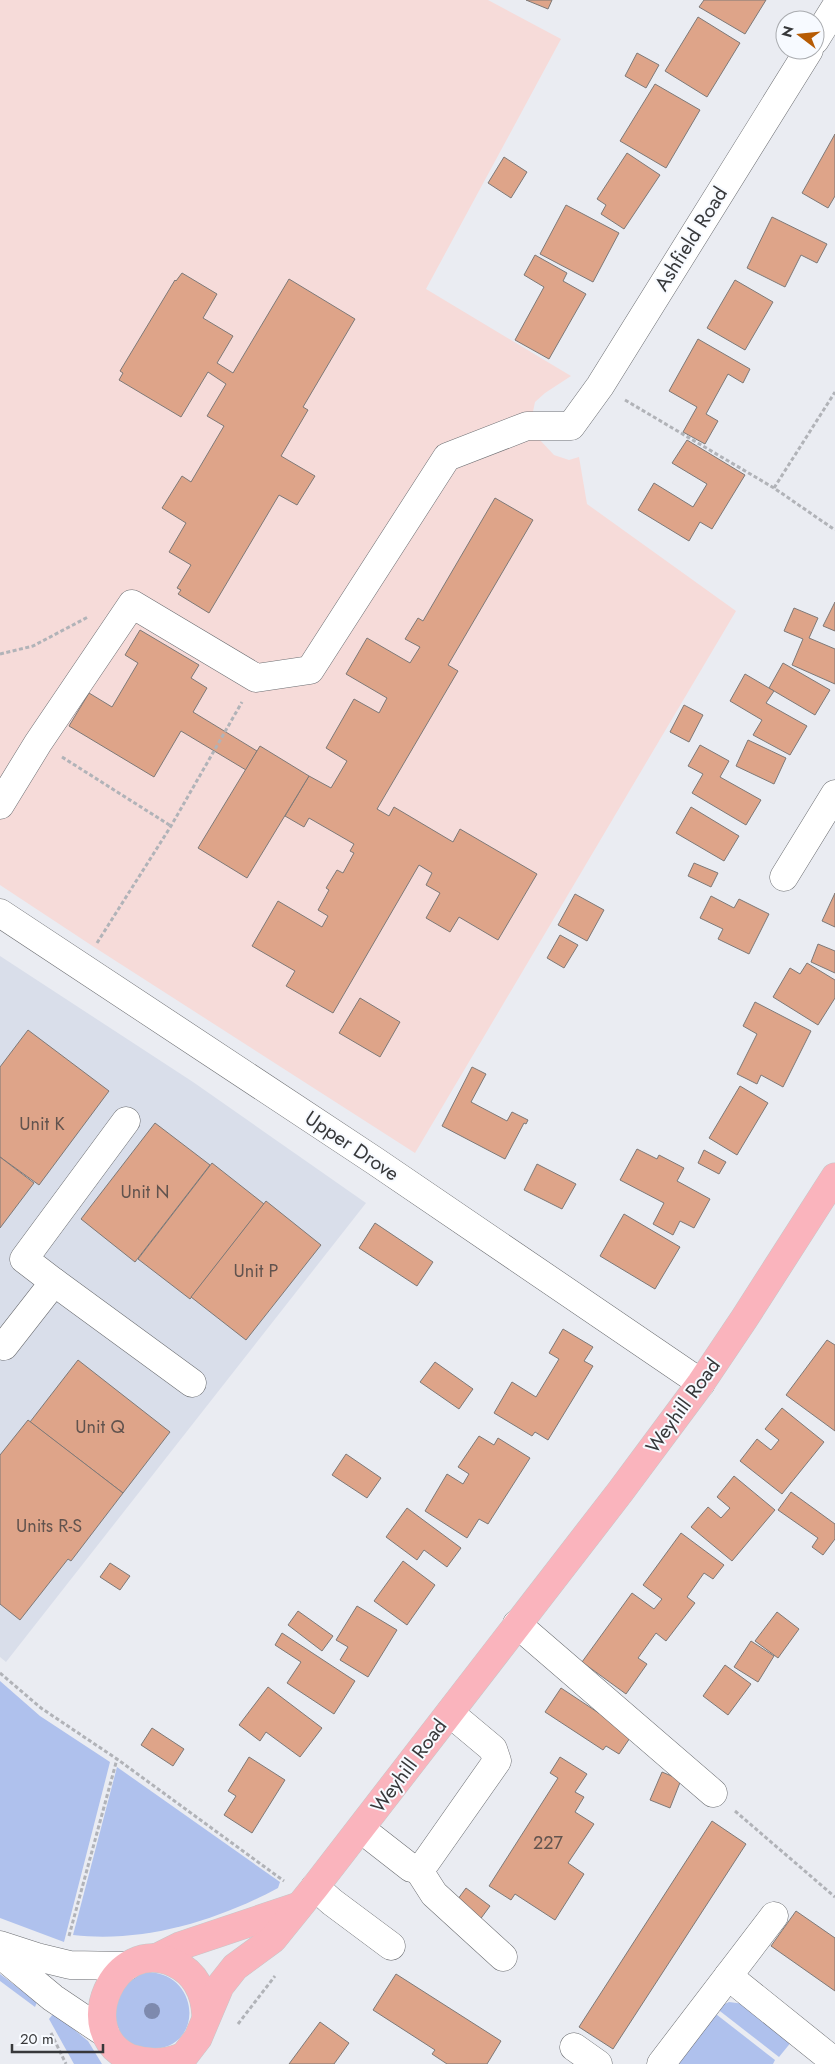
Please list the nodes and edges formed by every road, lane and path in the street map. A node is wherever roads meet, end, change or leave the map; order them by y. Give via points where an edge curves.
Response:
1 (835, 8) edge
2 (825, 24) edge
3 (803, 60) edge
4 (600, 386) junction
5 (835, 392) edge
6 (774, 488) junction
7 (835, 530) edge
8 (132, 604) junction
9 (0, 654) edge
10 (256, 678) junction
11 (38, 743) junction
12 (834, 798) edge
13 (0, 805) edge
14 (171, 826) junction
15 (784, 877) dead end
16 (0, 913) edge
17 (94, 947) dead end
18 (126, 1121) dead end
19 (835, 1177) edge
20 (54, 1282) junction
21 (1, 1347) edge
22 (192, 1383) dead end
23 (702, 1383) junction
24 (516, 1624) junction
25 (0, 1673) edge
26 (450, 1713) junction
27 (116, 1760) junction
28 (713, 1792) joint
29 (361, 1829) junction
30 (418, 1869) junction
31 (286, 1882) dead end
32 (308, 1897) junction
33 (835, 1897) edge
34 (774, 1916) dead end
35 (0, 1945) edge
36 (391, 1946) dead end
37 (0, 1954) edge
38 (503, 1957) dead end
39 (156, 1958) junction
40 (70, 1964) junction
41 (127, 1966) junction
42 (728, 1976) junction
43 (53, 1998) junction
44 (206, 2016) junction
45 (574, 2047) dead end
46 (113, 2049) edge
47 (180, 2060) edge
48 (835, 2062) edge
49 (66, 2064) edge
50 (598, 2064) edge
51 (661, 2064) edge

1 - 2 street
3 - 4 street, Ashfield Road
4 - 6 path
4 - 10 street, Ashfield Road via 571,426 527,426 447,457 310,670
5 - 6 path
6 - 7 path
8 - 9 path via 104,615 85,617 33,646
8 - 10 street
8 - 11 street
10 - 14 path
11 - 13 street
11 - 14 path
12 - 15 street
14 - 17 path
16 - 23 street, Upper Drove via 376,1161
18 - 20 street via 24,1259
19 - 23 main road, Weyhill Road
20 - 21 street
20 - 22 street
23 - 24 main road, Weyhill Road
24 - 26 main road, Weyhill Road
24 - 28 street
25 - 27 path via 41,1708
26 - 29 main road, Weyhill Road
26 - 30 street via 493,1749 497,1761
27 - 31 path
27 - 40 path via 68,1938
28 - 33 path
29 - 30 street via 411,1868
29 - 32 main road, Weyhill Road
30 - 38 street via 434,1894
32 - 36 street via 332,1902
32 - 39 main road
32 - 44 main road, Weyhill Road via 273,1939 235,1967 220,1986
34 - 42 street
35 - 40 street
37 - 43 street
39 - 41 main road
39 - 44 main road via 178,1965 192,1976 203,1994
40 - 41 street
41 - 46 main road via 105,1994 102,2019
42 - 48 street
42 - 51 street
43 - 46 street
43 - 49 path via 41,2015
44 - 47 main road, Weyhill Road via 198,2038
45 - 50 street
46 - 47 main road, Weyhill Road via 148,2062

